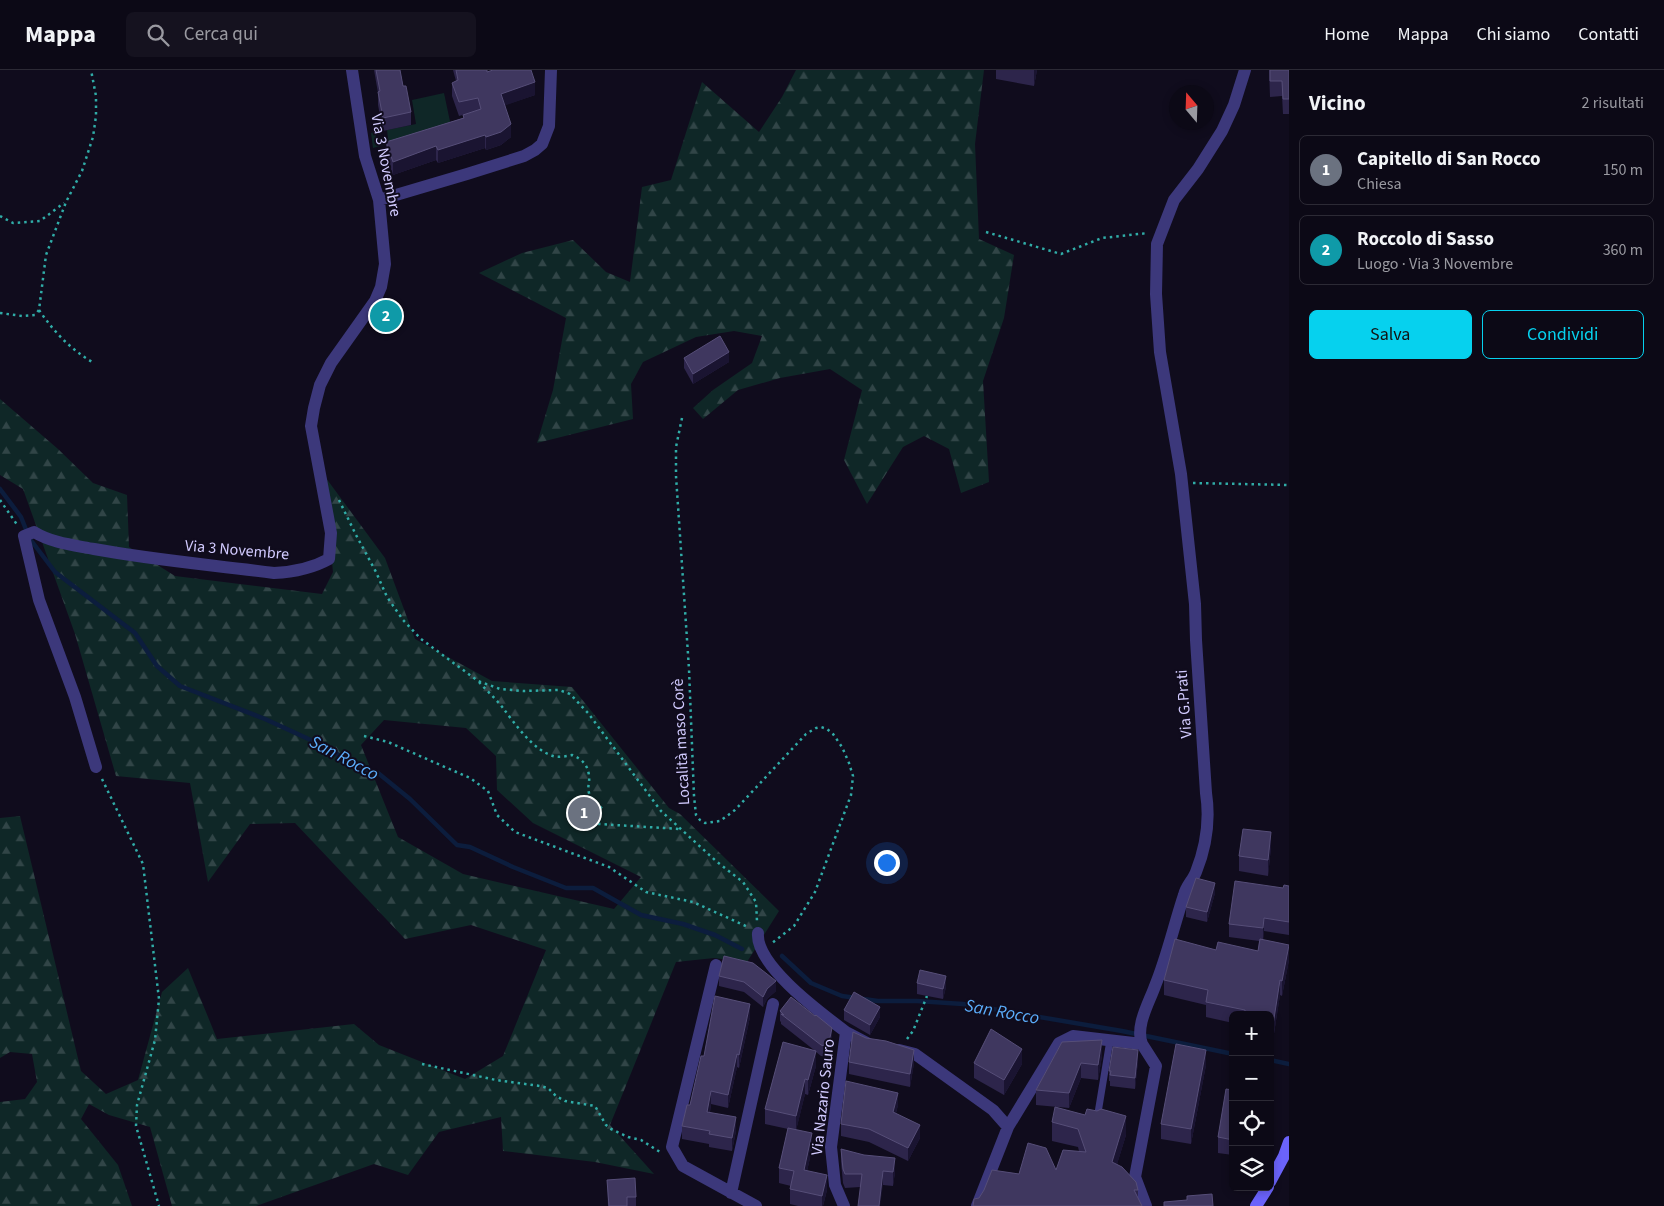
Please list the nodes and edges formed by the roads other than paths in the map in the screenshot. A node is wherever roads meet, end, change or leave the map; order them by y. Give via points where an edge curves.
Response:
1 (352, 70) edge
2 (551, 70) edge
3 (1245, 70) edge
4 (379, 200) junction
5 (96, 767) road end
6 (758, 933) road end
7 (716, 965) dead end
8 (773, 1004) dead end
9 (846, 1032) junction
10 (1110, 1040) junction
11 (1140, 1040) junction
12 (1087, 1122) edge
13 (1008, 1126) junction
14 (1289, 1142) edge
15 (1274, 1175) edge
16 (1265, 1191) edge
17 (732, 1193) junction
18 (756, 1206) edge
19 (844, 1206) edge
20 (977, 1206) edge
21 (1146, 1206) edge
22 (1256, 1206) edge

1 - 4 street, Via 3 Novembre via 365,156
2 - 4 street via 549,126 542,144 535,150
3 - 11 street, Via G.Prati via 1222,131 1174,200 1157,244 1160,352 1182,483 1195,604 1208,823 1199,863 1184,893 1142,1022
4 - 5 street, Via 3 Novembre via 384,247 381,287 375,301 331,363 320,385 311,426 331,533 329,559 294,572 274,573 114,553 28,534 39,600 76,697
6 - 9 street via 762,951 774,971
7 - 17 street via 672,1147 683,1166
8 - 17 street
9 - 13 street, Via Nazario Sauro via 867,1043 915,1054 992,1110
9 - 19 street, Via Nazario Sauro via 831,1147 835,1185
10 - 11 street
10 - 12 lane via 1096,1125
10 - 13 street via 1072,1036 1058,1043
11 - 21 street via 1156,1066 1136,1177
13 - 20 street
14 - 15 main road
16 - 22 main road
17 - 18 street

